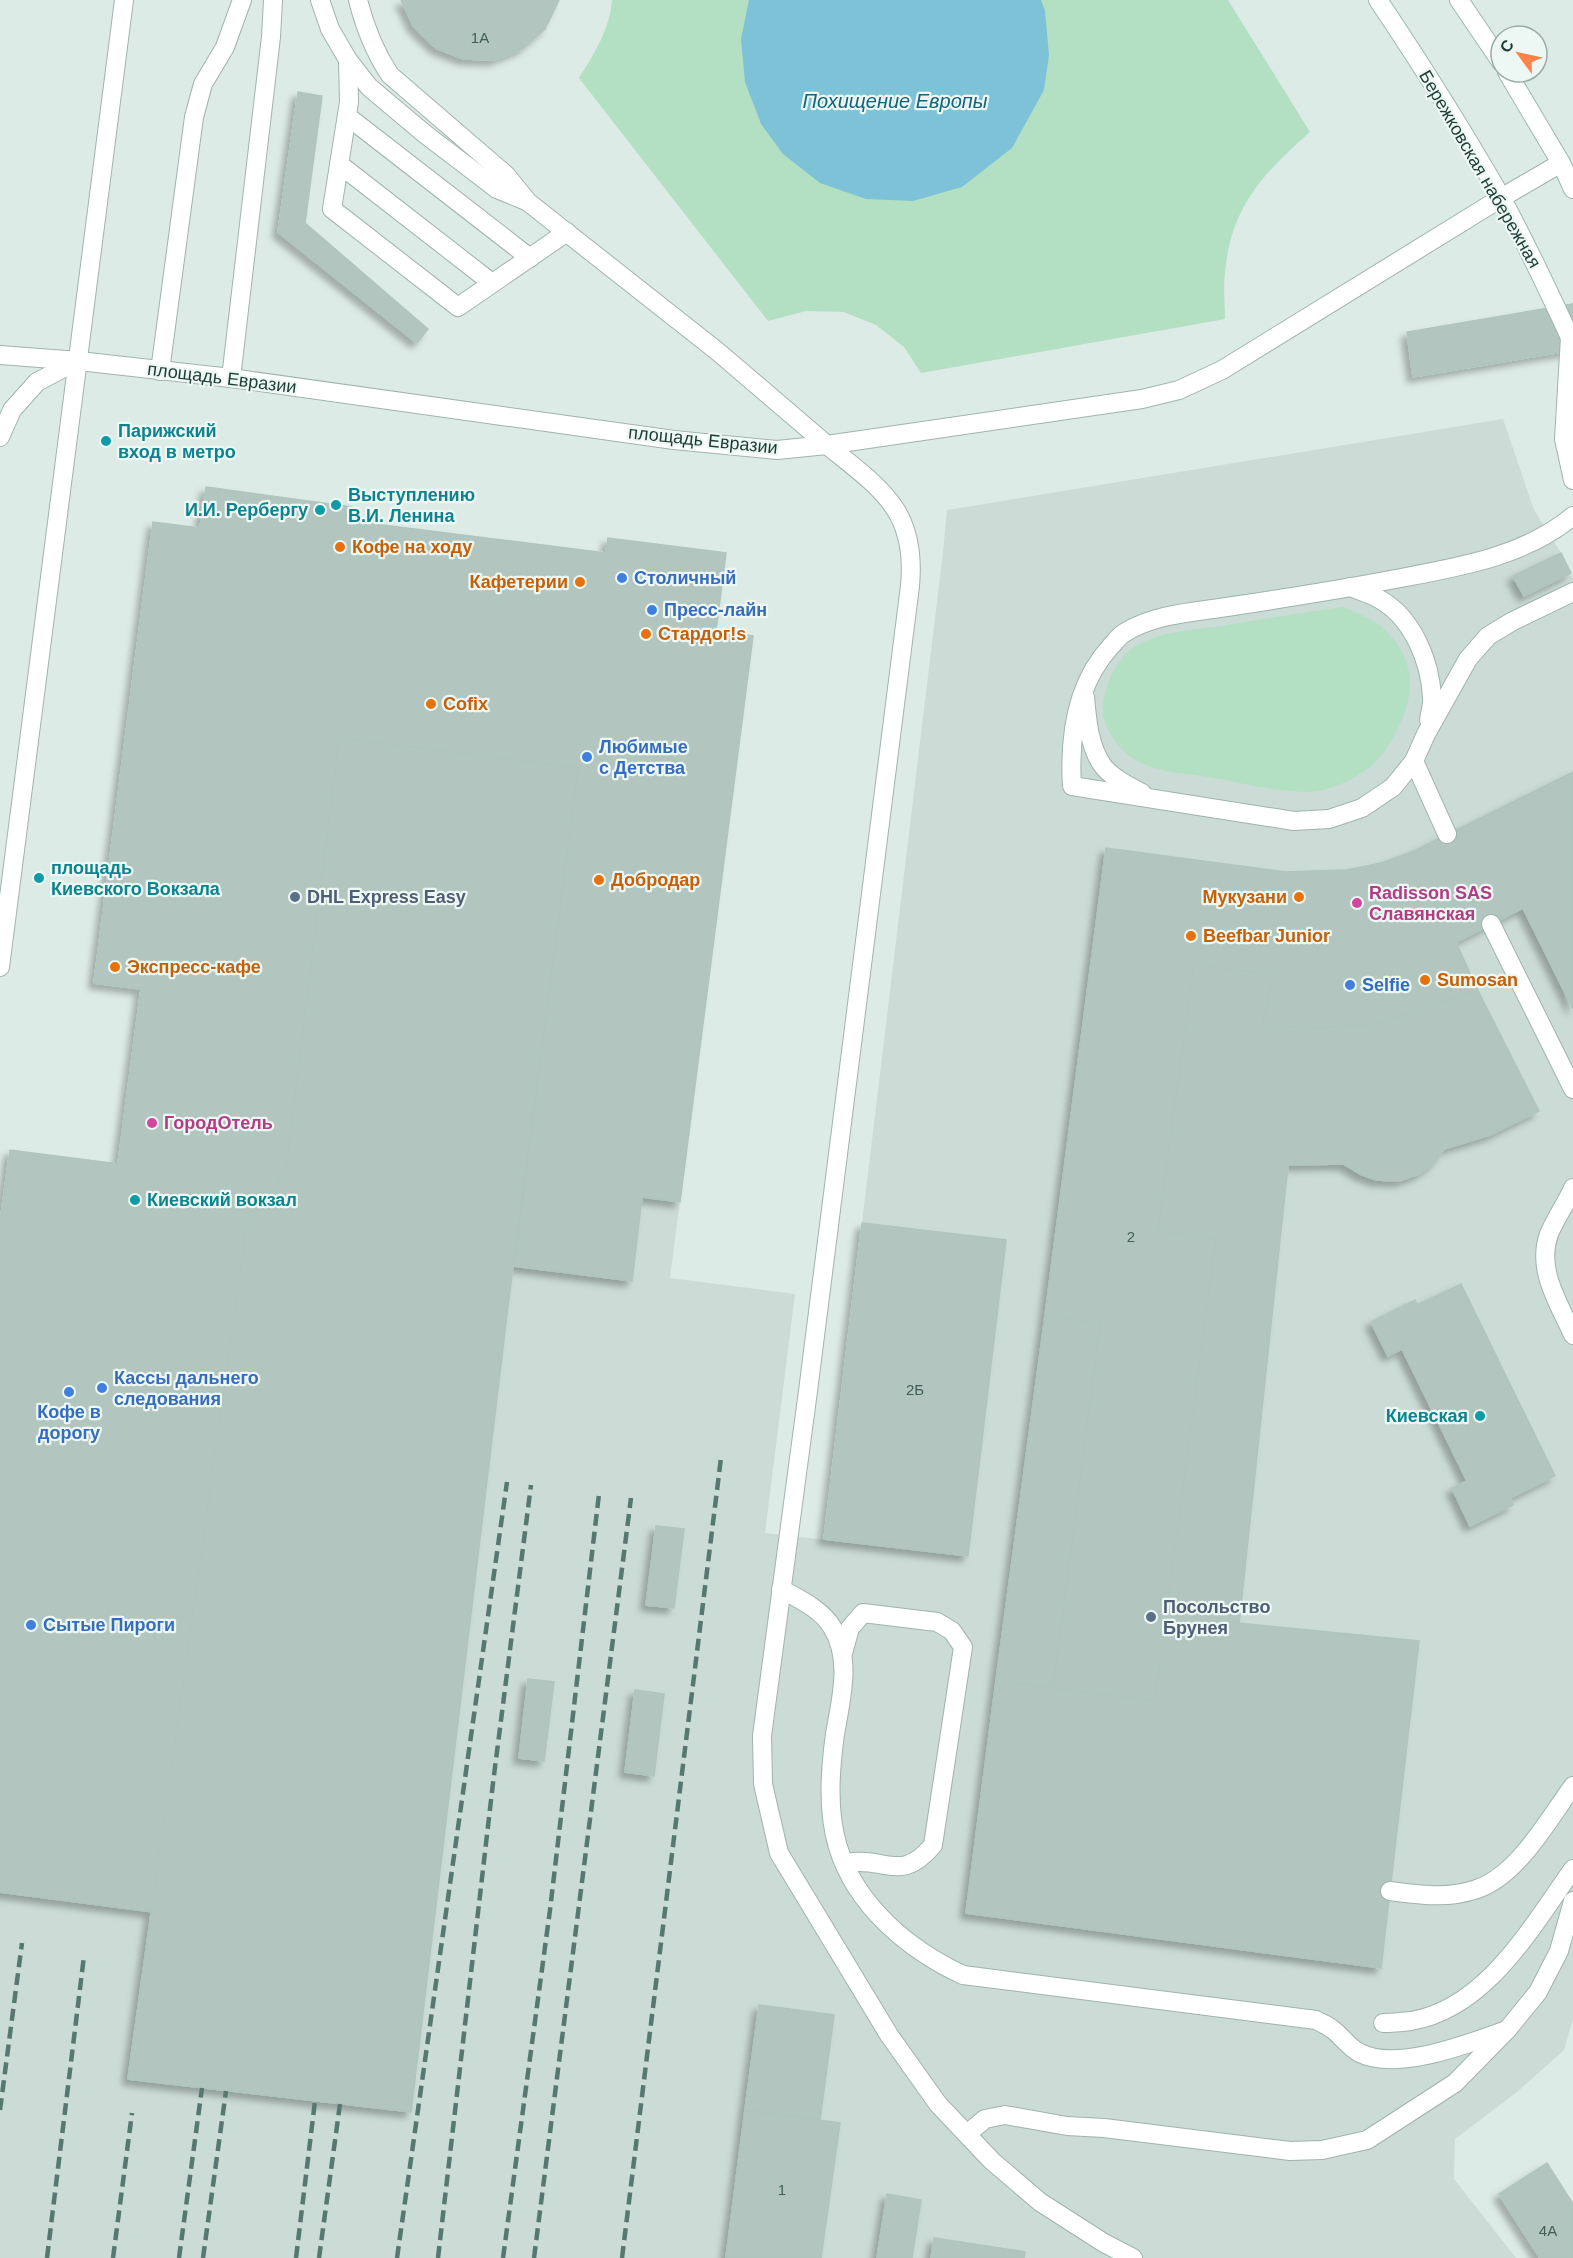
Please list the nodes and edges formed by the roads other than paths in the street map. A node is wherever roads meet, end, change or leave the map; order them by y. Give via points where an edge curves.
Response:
1 (124, 0) edge
2 (242, 0) edge
3 (273, 0) edge
4 (320, 0) edge
5 (358, 0) edge
6 (1378, 0) edge
7 (1459, 0) edge
8 (1489, 44) edge
9 (348, 60) junction
10 (1514, 84) edge
11 (347, 116) junction
12 (1561, 163) junction
13 (339, 164) junction
14 (1573, 189) edge
15 (1501, 198) junction
16 (528, 202) junction
17 (567, 232) junction
18 (530, 258) junction
19 (492, 283) junction
20 (1571, 341) edge
21 (0, 355) edge
22 (79, 361) junction
23 (160, 371) junction
24 (231, 378) junction
25 (0, 437) edge
26 (827, 445) junction
27 (1573, 480) edge
28 (1573, 516) edge
29 (1350, 588) junction
30 (1573, 592) edge
31 (1084, 689) junction
32 (1426, 734) junction
33 (1414, 761) junction
34 (1148, 797) junction
35 (1447, 834) dead end
36 (1491, 924) dead end
37 (0, 967) edge
38 (1573, 1089) edge
39 (1573, 1188) edge
40 (1573, 1335) edge
41 (781, 1588) junction
42 (843, 1653) junction
43 (1573, 1786) edge
44 (846, 1863) junction
45 (1573, 1869) edge
46 (1390, 1891) dead end
47 (1573, 1901) edge
48 (1383, 2024) dead end
49 (1507, 2030) junction
50 (967, 2134) junction
51 (1133, 2258) edge

1 - 22 street
2 - 23 street via 225,47 203,84 194,117
3 - 24 street
4 - 9 street via 330,29
5 - 16 street, площадь Евразии via 365,29 390,75 506,175
6 - 15 street, Бережковская набережная
7 - 8 street
9 - 11 street
9 - 16 street via 369,87 425,134 497,189
10 - 12 street
11 - 13 street
11 - 18 street
12 - 14 street
12 - 15 street
13 - 19 street
13 - 19 street via 332,209 458,307
15 - 20 street, Бережковская набережная
15 - 26 street via 1271,342 1179,390 1142,399
16 - 17 street, площадь Евразии
17 - 18 street
17 - 26 street, площадь Евразии via 717,351
18 - 19 street
20 - 27 street via 1564,439
21 - 22 street, площадь Евразии
22 - 23 street, площадь Евразии
22 - 25 street via 36,382 12,410
22 - 37 street
23 - 24 street, площадь Евразии
24 - 26 street, площадь Евразии via 674,440 777,450
26 - 41 street via 886,496 903,520 912,561
28 - 29 street via 1550,534 1487,559
29 - 31 street via 1157,618 1122,634 1098,660
29 - 32 street via 1381,600 1404,620 1418,643 1432,698
30 - 32 street via 1488,636 1468,659
31 - 34 street via 1093,745 1103,766
31 - 34 street via 1074,721 1072,786
32 - 33 street
33 - 34 street via 1393,787 1362,808 1329,819 1294,821
33 - 35 street
36 - 38 street
39 - 40 street via 1543,1255 1546,1275
41 - 42 street via 817,1610 832,1627
41 - 50 street via 762,1736 763,1784 779,1853 890,2035 938,2104
42 - 44 street via 844,1675 830,1778 838,1848
42 - 44 street via 850,1628 863,1613 938,1622 952,1631 963,1647 933,1845 923,1858 905,1867 861,1860
43 - 46 street via 1524,1853 1494,1880 1478,1889 1448,1895
44 - 49 street via 873,1909 897,1933 941,1965 963,1975 1316,2020 1357,2052 1372,2058 1409,2058 1446,2051
45 - 48 street via 1488,1979 1462,2000 1437,2013
47 - 49 street via 1559,1951 1538,1992
49 - 50 street via 1455,2083 1367,2140 1322,2150 1290,2151 1067,2126 1005,2115 986,2119
50 - 51 street via 1040,2202

